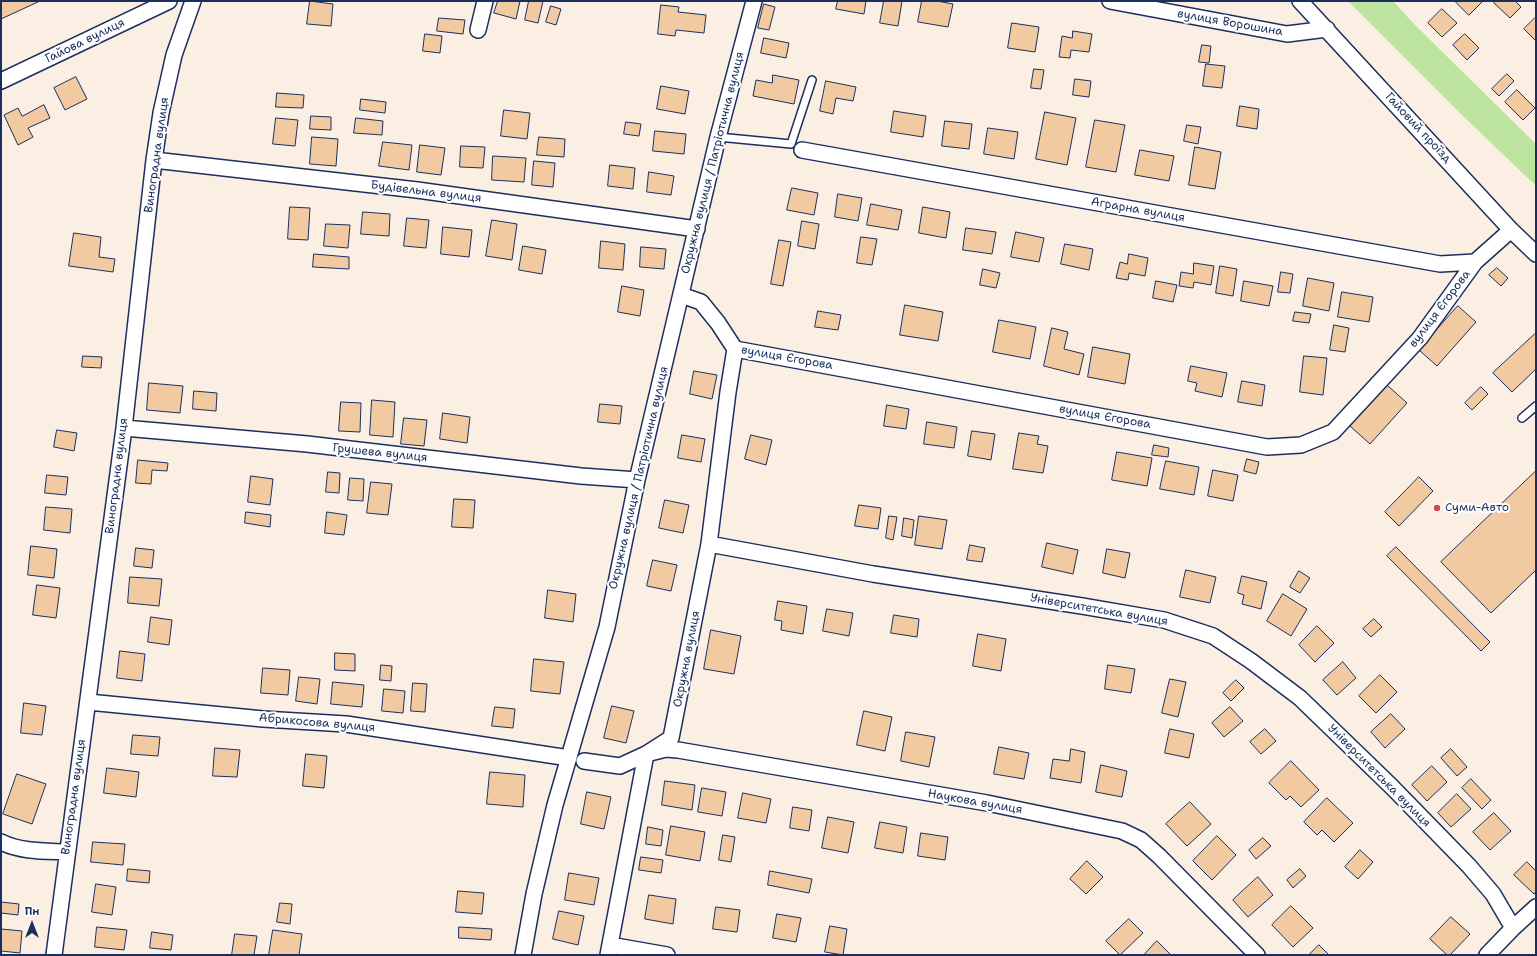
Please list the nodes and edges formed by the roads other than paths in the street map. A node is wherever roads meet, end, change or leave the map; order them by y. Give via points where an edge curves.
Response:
1 (168, 1) edge
2 (194, 1) edge
3 (485, 1) edge
4 (754, 1) edge
5 (1110, 1) edge
6 (1300, 1) edge
7 (1327, 29) junction
8 (478, 30) dead end
9 (812, 80) dead end
10 (1, 81) edge
11 (718, 137) junction
12 (802, 150) dead end
13 (154, 160) junction
14 (697, 229) junction
15 (1511, 230) junction
16 (1534, 248) edge
17 (1475, 262) junction
18 (681, 295) junction
19 (735, 349) junction
20 (1536, 406) edge
21 (1522, 418) dead end
22 (124, 428) junction
23 (637, 480) junction
24 (710, 544) junction
25 (88, 702) junction
26 (646, 754) junction
27 (569, 758) junction
28 (584, 761) dead end
29 (1, 842) edge
30 (67, 852) junction
31 (1536, 908) edge
32 (1513, 928) junction
33 (609, 950) edge
34 (54, 955) edge
35 (523, 955) edge
36 (667, 955) edge
37 (1257, 955) edge
38 (1487, 955) edge

1 - 10 street, Гайова вулиця
2 - 13 street, Виноградна вулиця via 174,56 161,113
3 - 8 street
4 - 11 street, Окружна вулиця / Патріотична вулиця
5 - 7 street, вулиця Ворошина via 1287,34
6 - 7 street, Гайовий проїзд
7 - 15 street, Гайовий проїзд
9 - 11 lane via 791,144
11 - 14 street, Окружна вулиця / Патріотична вулиця
12 - 17 street, Аграрна вулиця via 1440,264
13 - 14 street, Будівельна вулиця via 417,190
13 - 22 street, Виноградна вулиця
14 - 18 street, Окружна вулиця / Патріотична вулиця
15 - 16 street, Гайовий проїзд
15 - 17 street, вулиця Єгорова
17 - 19 street, вулиця Єгорова via 1420,338 1333,432 1301,446 1267,446
18 - 19 street, вулиця Єгорова via 701,302
18 - 23 street, Окружна вулиця / Патріотична вулиця
19 - 24 street, Окружна вулиця
20 - 21 lane
22 - 23 street, Грушева вулиця via 306,444 581,476
22 - 25 street, Виноградна вулиця
23 - 27 street, Окружна вулиця / Патріотична вулиця via 607,627
24 - 26 street, Окружна вулиця via 671,738
24 - 32 street, Університетська вулиця via 873,574 1164,620 1213,636 1300,698 1392,787 1469,866 1493,894
25 - 27 street, Абрикосова вулиця via 263,719 346,724
25 - 30 street, Виноградна вулиця
26 - 28 street via 620,766
26 - 33 street
26 - 37 street, Наукова вулиця via 666,749 678,750 987,803 1122,831 1141,840 1159,856
27 - 35 street, Окружна вулиця / Патріотична вулиця via 535,887
29 - 30 street via 12,847 38,851
30 - 34 street, Виноградна вулиця
31 - 32 street
32 - 38 street
33 - 36 street

